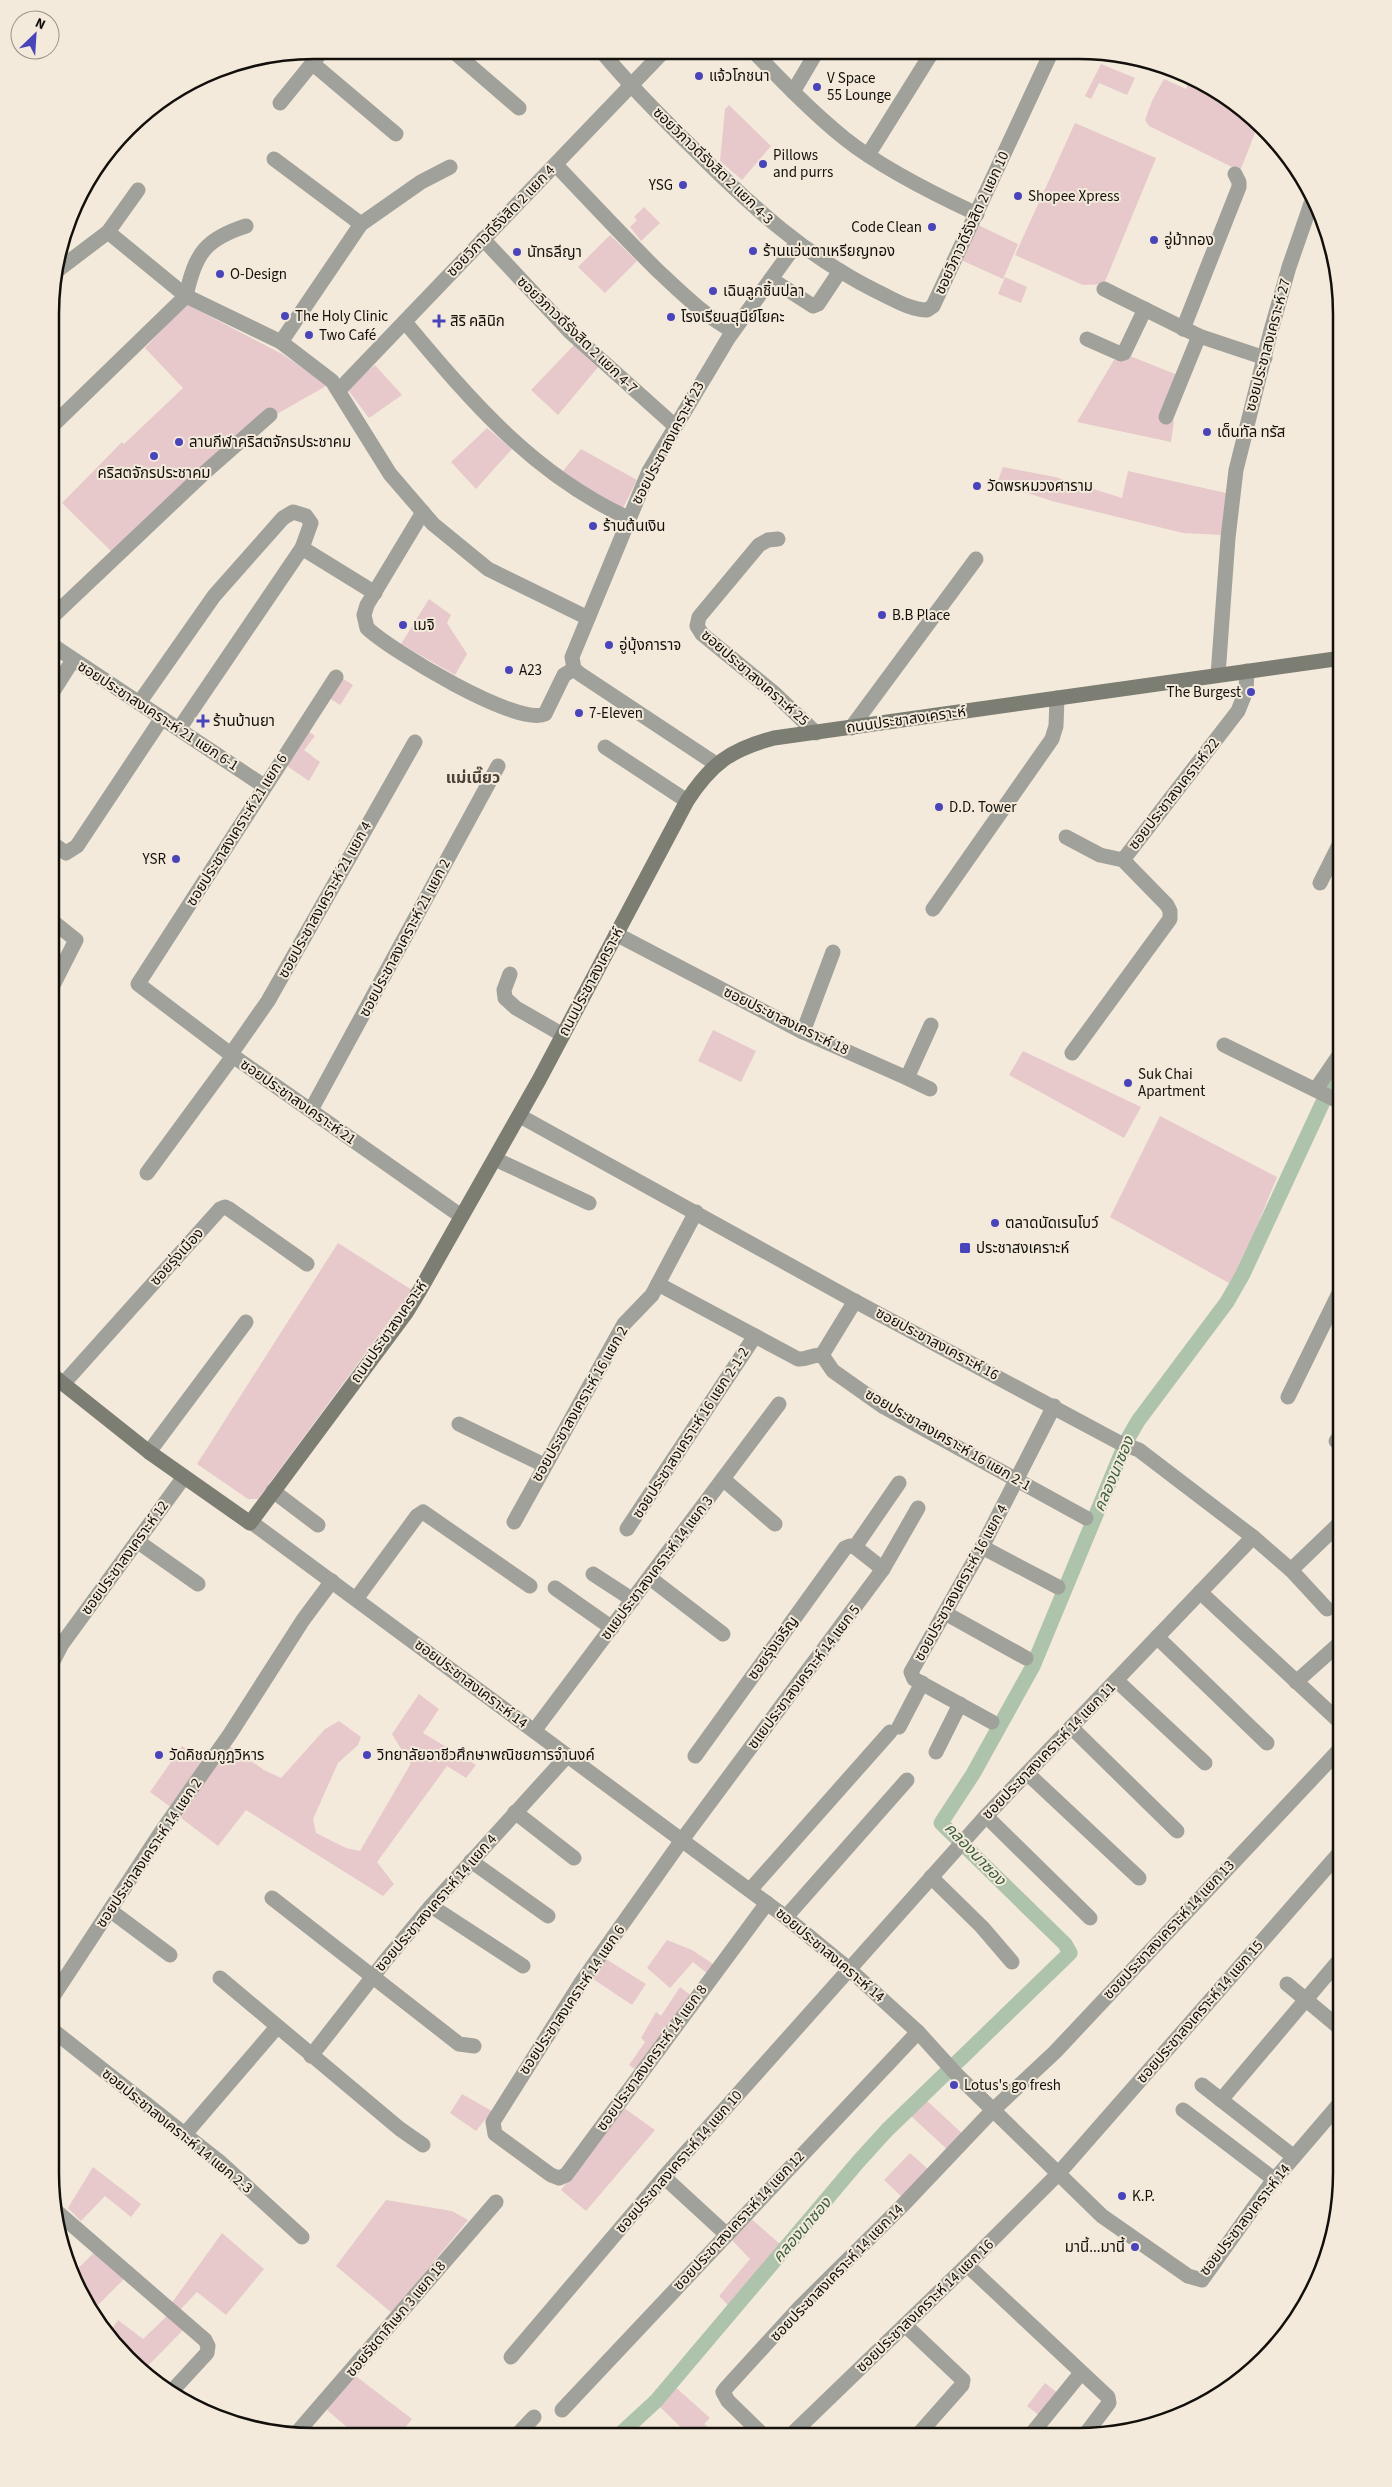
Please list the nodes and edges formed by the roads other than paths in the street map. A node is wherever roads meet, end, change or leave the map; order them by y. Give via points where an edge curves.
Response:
1 (315, 59) edge
2 (462, 59) edge
3 (608, 59) edge
4 (657, 59) edge
5 (761, 59) edge
6 (812, 59) edge
7 (928, 59) edge
8 (1048, 59) edge
9 (312, 63) junction
10 (631, 87) junction
11 (793, 92) junction
12 (280, 103) dead end
13 (519, 108) dead end
14 (396, 134) dead end
15 (868, 155) junction
16 (274, 159) dead end
17 (556, 165) junction
18 (450, 166) dead end
19 (1235, 174) dead end
20 (138, 190) dead end
21 (1312, 212) edge
22 (977, 214) junction
23 (361, 224) junction
24 (246, 226) dead end
25 (108, 232) junction
26 (483, 239) junction
27 (797, 243) junction
28 (64, 266) edge
29 (840, 272) junction
30 (771, 279) junction
31 (1104, 289) dead end
32 (186, 296) junction
33 (1144, 309) junction
34 (405, 322) junction
35 (1183, 328) junction
36 (733, 331) junction
37 (1199, 336) junction
38 (1087, 339) dead end
39 (281, 342) junction
40 (1265, 358) junction
41 (339, 390) junction
42 (270, 415) dead end
43 (1166, 417) dead end
44 (59, 419) edge
45 (675, 426) junction
46 (423, 512) junction
47 (628, 518) junction
48 (778, 539) dead end
49 (302, 548) junction
50 (976, 559) dead end
51 (375, 593) junction
52 (59, 610) edge
53 (588, 618) junction
54 (59, 651) edge
55 (1333, 659) edge
56 (73, 660) junction
57 (574, 668) junction
58 (1247, 671) junction
59 (1218, 674) junction
60 (336, 677) dead end
61 (59, 682) edge
62 (1057, 698) junction
63 (139, 703) junction
64 (162, 718) junction
65 (851, 728) junction
66 (179, 730) junction
67 (816, 732) junction
68 (414, 742) dead end
69 (604, 747) dead end
70 (716, 764) junction
71 (498, 766) dead end
72 (264, 786) junction
73 (686, 801) junction
74 (1066, 837) dead end
75 (59, 848) edge
76 (1333, 857) edge
77 (1123, 860) junction
78 (1320, 883) dead end
79 (933, 910) dead end
80 (59, 926) edge
81 (616, 934) junction
82 (833, 952) dead end
83 (59, 973) edge
84 (510, 974) dead end
85 (138, 984) joint
86 (931, 1025) dead end
87 (803, 1032) junction
88 (563, 1036) junction
89 (1224, 1045) dead end
90 (1072, 1053) dead end
91 (232, 1055) junction
92 (1333, 1064) edge
93 (907, 1078) junction
94 (930, 1089) dead end
95 (1316, 1089) junction
96 (1333, 1098) edge
97 (310, 1110) junction
98 (520, 1116) junction
99 (495, 1159) junction
100 (147, 1173) dead end
101 (589, 1203) dead end
102 (696, 1212) junction
103 (461, 1216) junction
104 (308, 1264) dead end
105 (658, 1284) junction
106 (855, 1301) junction
107 (1333, 1305) edge
108 (246, 1322) dead end
109 (755, 1336) junction
110 (822, 1355) junction
111 (59, 1381) edge
112 (63, 1384) junction
113 (1288, 1397) dead end
114 (779, 1404) dead end
115 (1054, 1406) junction
116 (459, 1424) dead end
117 (149, 1452) junction
118 (544, 1465) junction
119 (184, 1478) junction
120 (723, 1479) junction
121 (1018, 1480) junction
122 (899, 1483) dead end
123 (273, 1491) junction
124 (918, 1508) dead end
125 (1086, 1518) dead end
126 (251, 1522) junction
127 (514, 1522) dead end
128 (775, 1524) dead end
129 (318, 1525) dead end
130 (627, 1529) dead end
131 (1333, 1530) edge
132 (1254, 1537) junction
133 (137, 1541) junction
134 (982, 1547) junction
135 (855, 1548) junction
136 (883, 1569) junction
137 (1291, 1570) junction
138 (592, 1574) dead end
139 (650, 1578) junction
140 (332, 1581) junction
141 (198, 1584) dead end
142 (530, 1586) dead end
143 (1058, 1587) dead end
144 (555, 1588) dead end
145 (1200, 1592) junction
146 (356, 1599) junction
147 (633, 1600) junction
148 (1327, 1609) dead end
149 (946, 1613) junction
150 (612, 1628) junction
151 (723, 1634) dead end
152 (1157, 1637) junction
153 (1333, 1649) edge
154 (59, 1650) edge
155 (1026, 1658) dead end
156 (1116, 1680) junction
157 (1296, 1682) junction
158 (922, 1683) junction
159 (960, 1704) junction
160 (1333, 1716) edge
161 (992, 1722) dead end
162 (1071, 1727) junction
163 (534, 1731) junction
164 (1268, 1743) dead end
165 (936, 1752) dead end
166 (566, 1756) junction
167 (695, 1756) dead end
168 (1333, 1756) edge
169 (1205, 1763) dead end
170 (1028, 1774) junction
171 (907, 1780) dead end
172 (515, 1812) junction
173 (986, 1816) junction
174 (1176, 1831) dead end
175 (682, 1840) junction
176 (574, 1858) dead end
177 (1333, 1860) edge
178 (472, 1861) junction
179 (931, 1877) junction
180 (1139, 1878) dead end
181 (750, 1890) junction
182 (272, 1898) dead end
183 (767, 1903) junction
184 (431, 1906) junction
185 (111, 1911) junction
186 (548, 1916) dead end
187 (786, 1917) junction
188 (1090, 1918) dead end
189 (170, 1955) dead end
190 (1012, 1962) dead end
191 (523, 1966) dead end
192 (1333, 1968) edge
193 (849, 1969) junction
194 (220, 1978) dead end
195 (372, 1978) junction
196 (1287, 1984) dead end
197 (59, 1988) edge
198 (1306, 2000) junction
199 (1333, 2022) edge
200 (277, 2027) junction
201 (918, 2032) junction
202 (59, 2035) edge
203 (474, 2046) dead end
204 (311, 2056) junction
205 (1202, 2085) dead end
206 (1221, 2100) junction
207 (993, 2110) junction
208 (1183, 2110) dead end
209 (1333, 2112) edge
210 (184, 2134) junction
211 (423, 2145) dead end
212 (524, 2155) joint
213 (1294, 2157) junction
214 (1058, 2174) junction
215 (664, 2178) junction
216 (1275, 2180) junction
217 (496, 2202) dead end
218 (63, 2216) edge
219 (726, 2234) junction
220 (302, 2237) dead end
221 (967, 2265) junction
222 (905, 2325) junction
223 (511, 2357) dead end
224 (1081, 2373) junction
225 (175, 2387) edge
226 (562, 2410) dead end
227 (534, 2417) dead end
228 (300, 2428) edge
229 (524, 2428) edge
230 (756, 2428) edge
231 (798, 2428) edge
232 (923, 2428) edge
233 (1036, 2428) edge
234 (1090, 2428) edge

1 - 9 street
2 - 13 street
3 - 10 street, ซอยวิภาวดีรังสิต 2 แยก 4-3
4 - 10 street, ซอยวิภาวดีรังสิต 2 แยก 4
5 - 11 street
6 - 11 street
7 - 15 street
8 - 22 street, ซอยวิภาวดีรังสิต 2 แยก 10
9 - 12 street
9 - 14 street
10 - 17 street, ซอยวิภาวดีรังสิต 2 แยก 4
10 - 27 street, ซอยวิภาวดีรังสิต 2 แยก 4-3 via 753,207
11 - 15 street
15 - 22 street
16 - 23 street
17 - 26 street, ซอยวิภาวดีรังสิต 2 แยก 4
17 - 36 street via 695,306
18 - 23 street
19 - 35 street via 1239,187
20 - 25 street
21 - 40 street, ซอยประชาสงเคราะห์ 27 via 1289,267
22 - 29 street, ซอยวิภาวดีรังสิต 2 แยก 10 via 933,306 927,310 899,302
23 - 39 street
24 - 32 street via 224,233 209,245 190,274
25 - 28 street
25 - 32 street
26 - 34 street, ซอยวิภาวดีรังสิต 2 แยก 4
26 - 45 street, ซอยวิภาวดีรังสิต 2 แยก 4-7 via 570,332
27 - 29 street, ซอยวิภาวดีรังสิต 2 แยก 10
27 - 30 street, ซอยประชาสงเคราะห์ 23
29 - 30 street via 818,304 813,306
30 - 36 street, ซอยประชาสงเคราะห์ 23
31 - 33 street
32 - 39 street
32 - 44 street
33 - 35 street
33 - 38 street via 1124,353
34 - 41 street, ซอยวิภาวดีรังสิต 2 แยก 4
34 - 47 street via 472,402 520,447 591,501
35 - 37 street
36 - 45 street, ซอยประชาสงเคราะห์ 23
37 - 40 street
37 - 43 street
39 - 41 street
40 - 59 street, ซอยประชาสงเคราะห์ 27 via 1234,481
41 - 46 street via 390,474
42 - 52 street
45 - 47 street, ซอยประชาสงเคราะห์ 23 via 649,471
46 - 51 street
46 - 53 street via 432,524 488,569
47 - 53 street, ซอยประชาสงเคราะห์ 23
48 - 67 street, ซอยประชาสงเคราะห์ 25 via 768,540 759,546 699,617 697,626 702,634
49 - 51 street
49 - 63 street via 311,523 306,516 293,512 283,518 218,590
49 - 66 street
50 - 65 street
51 - 57 street via 364,615 367,628 374,634 422,666 528,716 542,715 549,708 564,674
53 - 57 street, ซอยประชาสงเคราะห์ 23 via 572,658
54 - 56 street, ซอยประชาสงเคราะห์ 21 แยก 6-1
55 - 58 main road, ถนนประชาสงเคราะห์
56 - 61 street
56 - 63 street, ซอยประชาสงเคราะห์ 21 แยก 6-1
57 - 70 street
58 - 59 main road, ถนนประชาสงเคราะห์
58 - 77 street, ซอยประชาสงเคราะห์ 22 via 1246,691 1238,711
59 - 62 main road, ถนนประชาสงเคราะห์
60 - 72 street, ซอยประชาสงเคราะห์ 21 แยก 6
62 - 65 main road, ถนนประชาสงเคราะห์
62 - 79 street via 1052,739
63 - 64 street, ซอยประชาสงเคราะห์ 21 แยก 6-1
64 - 66 street, ซอยประชาสงเคราะห์ 21 แยก 6-1
64 - 75 street via 77,846 66,852
65 - 67 main road, ถนนประชาสงเคราะห์
66 - 72 street, ซอยประชาสงเคราะห์ 21 แยก 6-1
67 - 70 main road, ถนนประชาสงเคราะห์ via 756,743 737,750
68 - 91 street, ซอยประชาสงเคราะห์ 21 แยก 4 via 268,1000
69 - 73 street
70 - 73 main road, ถนนประชาสงเคราะห์
71 - 97 street, ซอยประชาสงเคราะห์ 21 แยก 2
72 - 85 street, ซอยประชาสงเคราะห์ 21 แยก 6
73 - 81 main road, ถนนประชาสงเคราะห์
74 - 77 street via 1100,855
76 - 78 street
77 - 90 street, ซอยประชาสงเคราะห์ 22 via 1167,905 1170,919
80 - 83 street via 76,940
81 - 87 street, ซอยประชาสงเคราะห์ 18
81 - 88 main road, ถนนประชาสงเคราะห์
82 - 87 street
84 - 88 street via 504,990 505,998
85 - 91 street, ซอยประชาสงเคราะห์ 21
86 - 93 street
87 - 93 street, ซอยประชาสงเคราะห์ 18
88 - 98 main road, ถนนประชาสงเคราะห์
89 - 95 street
91 - 97 street, ซอยประชาสงเคราะห์ 21
91 - 100 street, ซอยประชาสงเคราะห์ 21 แยก 4
92 - 95 street
93 - 94 street, ซอยประชาสงเคราะห์ 18
95 - 96 street
97 - 103 street, ซอยประชาสงเคราะห์ 21
98 - 99 main road, ถนนประชาสงเคราะห์
98 - 102 street, ซอยประชาสงเคราะห์ 16
99 - 101 street
99 - 103 main road, ถนนประชาสงเคราะห์
102 - 105 street, ซอยประชาสงเคราะห์ 16 แยก 2
102 - 106 street, ซอยประชาสงเคราะห์ 16
103 - 123 main road, ถนนประชาสงเคราะห์ via 406,1312
104 - 112 street, ซอยรุ่งเมือง via 229,1209 220,1209
105 - 109 street
105 - 118 street, ซอยประชาสงเคราะห์ 16 แยก 2 via 624,1324
106 - 110 street
106 - 115 street, ซอยประชาสงเคราะห์ 16
107 - 113 street
108 - 117 street
109 - 110 street via 798,1359 803,1360 812,1354
109 - 130 street, ซอยประชาสงเคราะห์ 16 แยก 2-1-2
110 - 121 street, ซอยประชาสงเคราะห์ 16 แยก 2-1 via 833,1371 884,1407
111 - 112 main road
112 - 117 main road
114 - 120 street, ซแยประชาสงเคราะห์ 14 แยก 3
115 - 121 street, ซอยประชาสงเคราะห์ 16 แยก 4
115 - 132 street, ซอยประชาสงเคราะห์ 16 via 1118,1442 1140,1450
116 - 118 street
117 - 119 main road
118 - 127 street, ซอยประชาสงเคราะห์ 16 แยก 2
119 - 126 main road
119 - 133 street, ซอยประชาสงเคราะห์ 12
120 - 128 street
120 - 139 street, ซแยประชาสงเคราะห์ 14 แยก 3
121 - 125 street, ซอยประชาสงเคราะห์ 16 แยก 2-1
121 - 134 street, ซอยประชาสงเคราะห์ 16 แยก 4
122 - 135 street, ซอยรุ่งเจริญ
123 - 126 main road, ถนนประชาสงเคราะห์
123 - 129 street
124 - 136 street, ซแยประชาสงเคราะห์ 14 แยก 5
126 - 140 street, ซอยประชาสงเคราะห์ 14
131 - 137 street
132 - 137 street, ซอยประชาสงเคราะห์ 16
132 - 145 street, ซอยประชาสงเคราะห์ 14 แยก 11
133 - 141 street
133 - 154 street, ซอยประชาสงเคราะห์ 12
134 - 143 street
134 - 149 street, ซอยประชาสงเคราะห์ 16 แยก 4
135 - 136 street
135 - 167 street, ซอยรุ่งเจริญ via 845,1548
136 - 175 street, ซแยประชาสงเคราะห์ 14 แยก 5
137 - 148 street, ซอยประชาสงเคราะห์ 16
138 - 147 street
139 - 147 street, ซแยประชาสงเคราะห์ 14 แยก 3
139 - 151 street
140 - 146 street, ซอยประชาสงเคราะห์ 14
140 - 185 street, ซอยประชาสงเคราะห์ 14 แยก 2
142 - 146 street via 423,1512
144 - 150 street
145 - 152 street, ซอยประชาสงเคราะห์ 14 แยก 11
145 - 157 street
146 - 163 street, ซอยประชาสงเคราะห์ 14
147 - 150 street, ซแยประชาสงเคราะห์ 14 แยก 3
149 - 155 street
149 - 158 street, ซอยประชาสงเคราะห์ 16 แยก 4 via 911,1672
150 - 163 street, ซแยประชาสงเคราะห์ 14 แยก 3
152 - 156 street, ซอยประชาสงเคราะห์ 14 แยก 11
152 - 164 street
153 - 157 street
156 - 162 street, ซอยประชาสงเคราะห์ 14 แยก 11
156 - 169 street
157 - 160 street
158 - 159 street, ซอยประชาสงเคราะห์ 16 แยก 4
158 - 181 street via 894,1730
159 - 161 street, ซอยประชาสงเคราะห์ 16 แยก 4
159 - 165 street
162 - 170 street, ซอยประชาสงเคราะห์ 14 แยก 11
162 - 174 street
163 - 166 street, ซอยประชาสงเคราะห์ 14
166 - 172 street, ซอยประชาสงเคราะห์ 14 แยก 4
166 - 175 street, ซอยประชาสงเคราะห์ 14
168 - 207 street, ซอยประชาสงเคราะห์ 14 แยก 13 via 1055,2052
170 - 173 street, ซอยประชาสงเคราะห์ 14 แยก 11
170 - 180 street
171 - 187 street
172 - 176 street
172 - 178 street, ซอยประชาสงเคราะห์ 14 แยก 4
173 - 179 street, ซอยประชาสงเคราะห์ 14 แยก 11
173 - 188 street
175 - 181 street, ซอยประชาสงเคราะห์ 14
175 - 212 street, ซอยประชาสงเคราะห์ 14 แยก 6 via 582,1981 493,2122 495,2134
177 - 214 street, ซอยประชาสงเคราะห์ 14 แยก 15
178 - 184 street, ซอยประชาสงเคราะห์ 14 แยก 4
178 - 186 street
179 - 190 street
179 - 193 street, ซอยประชาสงเคราะห์ 14 แยก 11
181 - 183 street, ซอยประชาสงเคราะห์ 14
182 - 195 street
183 - 187 street, ซอยประชาสงเคราะห์ 14
183 - 212 street, ซอยประชาสงเคราะห์ 14 แยก 8 via 566,2175 558,2178 551,2175
184 - 191 street
184 - 195 street, ซอยประชาสงเคราะห์ 14 แยก 4
185 - 189 street
185 - 197 street, ซอยประชาสงเคราะห์ 14 แยก 2
187 - 193 street, ซอยประชาสงเคราะห์ 14
192 - 198 street
193 - 201 street, ซอยประชาสงเคราะห์ 14
193 - 215 street, ซอยประชาสงเคราะห์ 14 แยก 10
194 - 200 street
195 - 203 street via 459,2044
195 - 204 street, ซอยประชาสงเคราะห์ 14 แยก 4
196 - 198 street
198 - 199 street
198 - 206 street
200 - 204 street
200 - 210 street
201 - 207 street, ซอยประชาสงเคราะห์ 14
201 - 219 street, ซอยประชาสงเคราะห์ 14 แยก 12
202 - 210 street, ซอยประชาสงเคราะห์ 14 แยก 2-3
204 - 211 street
205 - 206 street
206 - 213 street
207 - 214 street, ซอยประชาสงเคราะห์ 14
207 - 230 street, ซอยประชาสงเคราะห์ 14 แยก 14 via 723,2392 728,2402
208 - 216 street
209 - 213 street, ซอยประชาสงเคราะห์ 14
210 - 220 street, ซอยประชาสงเคราะห์ 14 แยก 2-3
213 - 216 street, ซอยประชาสงเคราะห์ 14
214 - 216 street, ซอยประชาสงเคราะห์ 14 via 1102,2216 1188,2276 1202,2280
214 - 221 street, ซอยประชาสงเคราะห์ 14 แยก 16
215 - 219 street
215 - 223 street, ซอยประชาสงเคราะห์ 14 แยก 10
217 - 228 street, ซอยรัชดาภิเษก 3 แยก 18
218 - 225 street via 205,2340 207,2353
219 - 226 street, ซอยประชาสงเคราะห์ 14 แยก 12
221 - 222 street, ซอยประชาสงเคราะห์ 14 แยก 16
221 - 224 street
222 - 231 street, ซอยประชาสงเคราะห์ 14 แยก 16
222 - 232 street via 963,2380
224 - 233 street
224 - 234 street via 1108,2396 1109,2401
227 - 229 street

